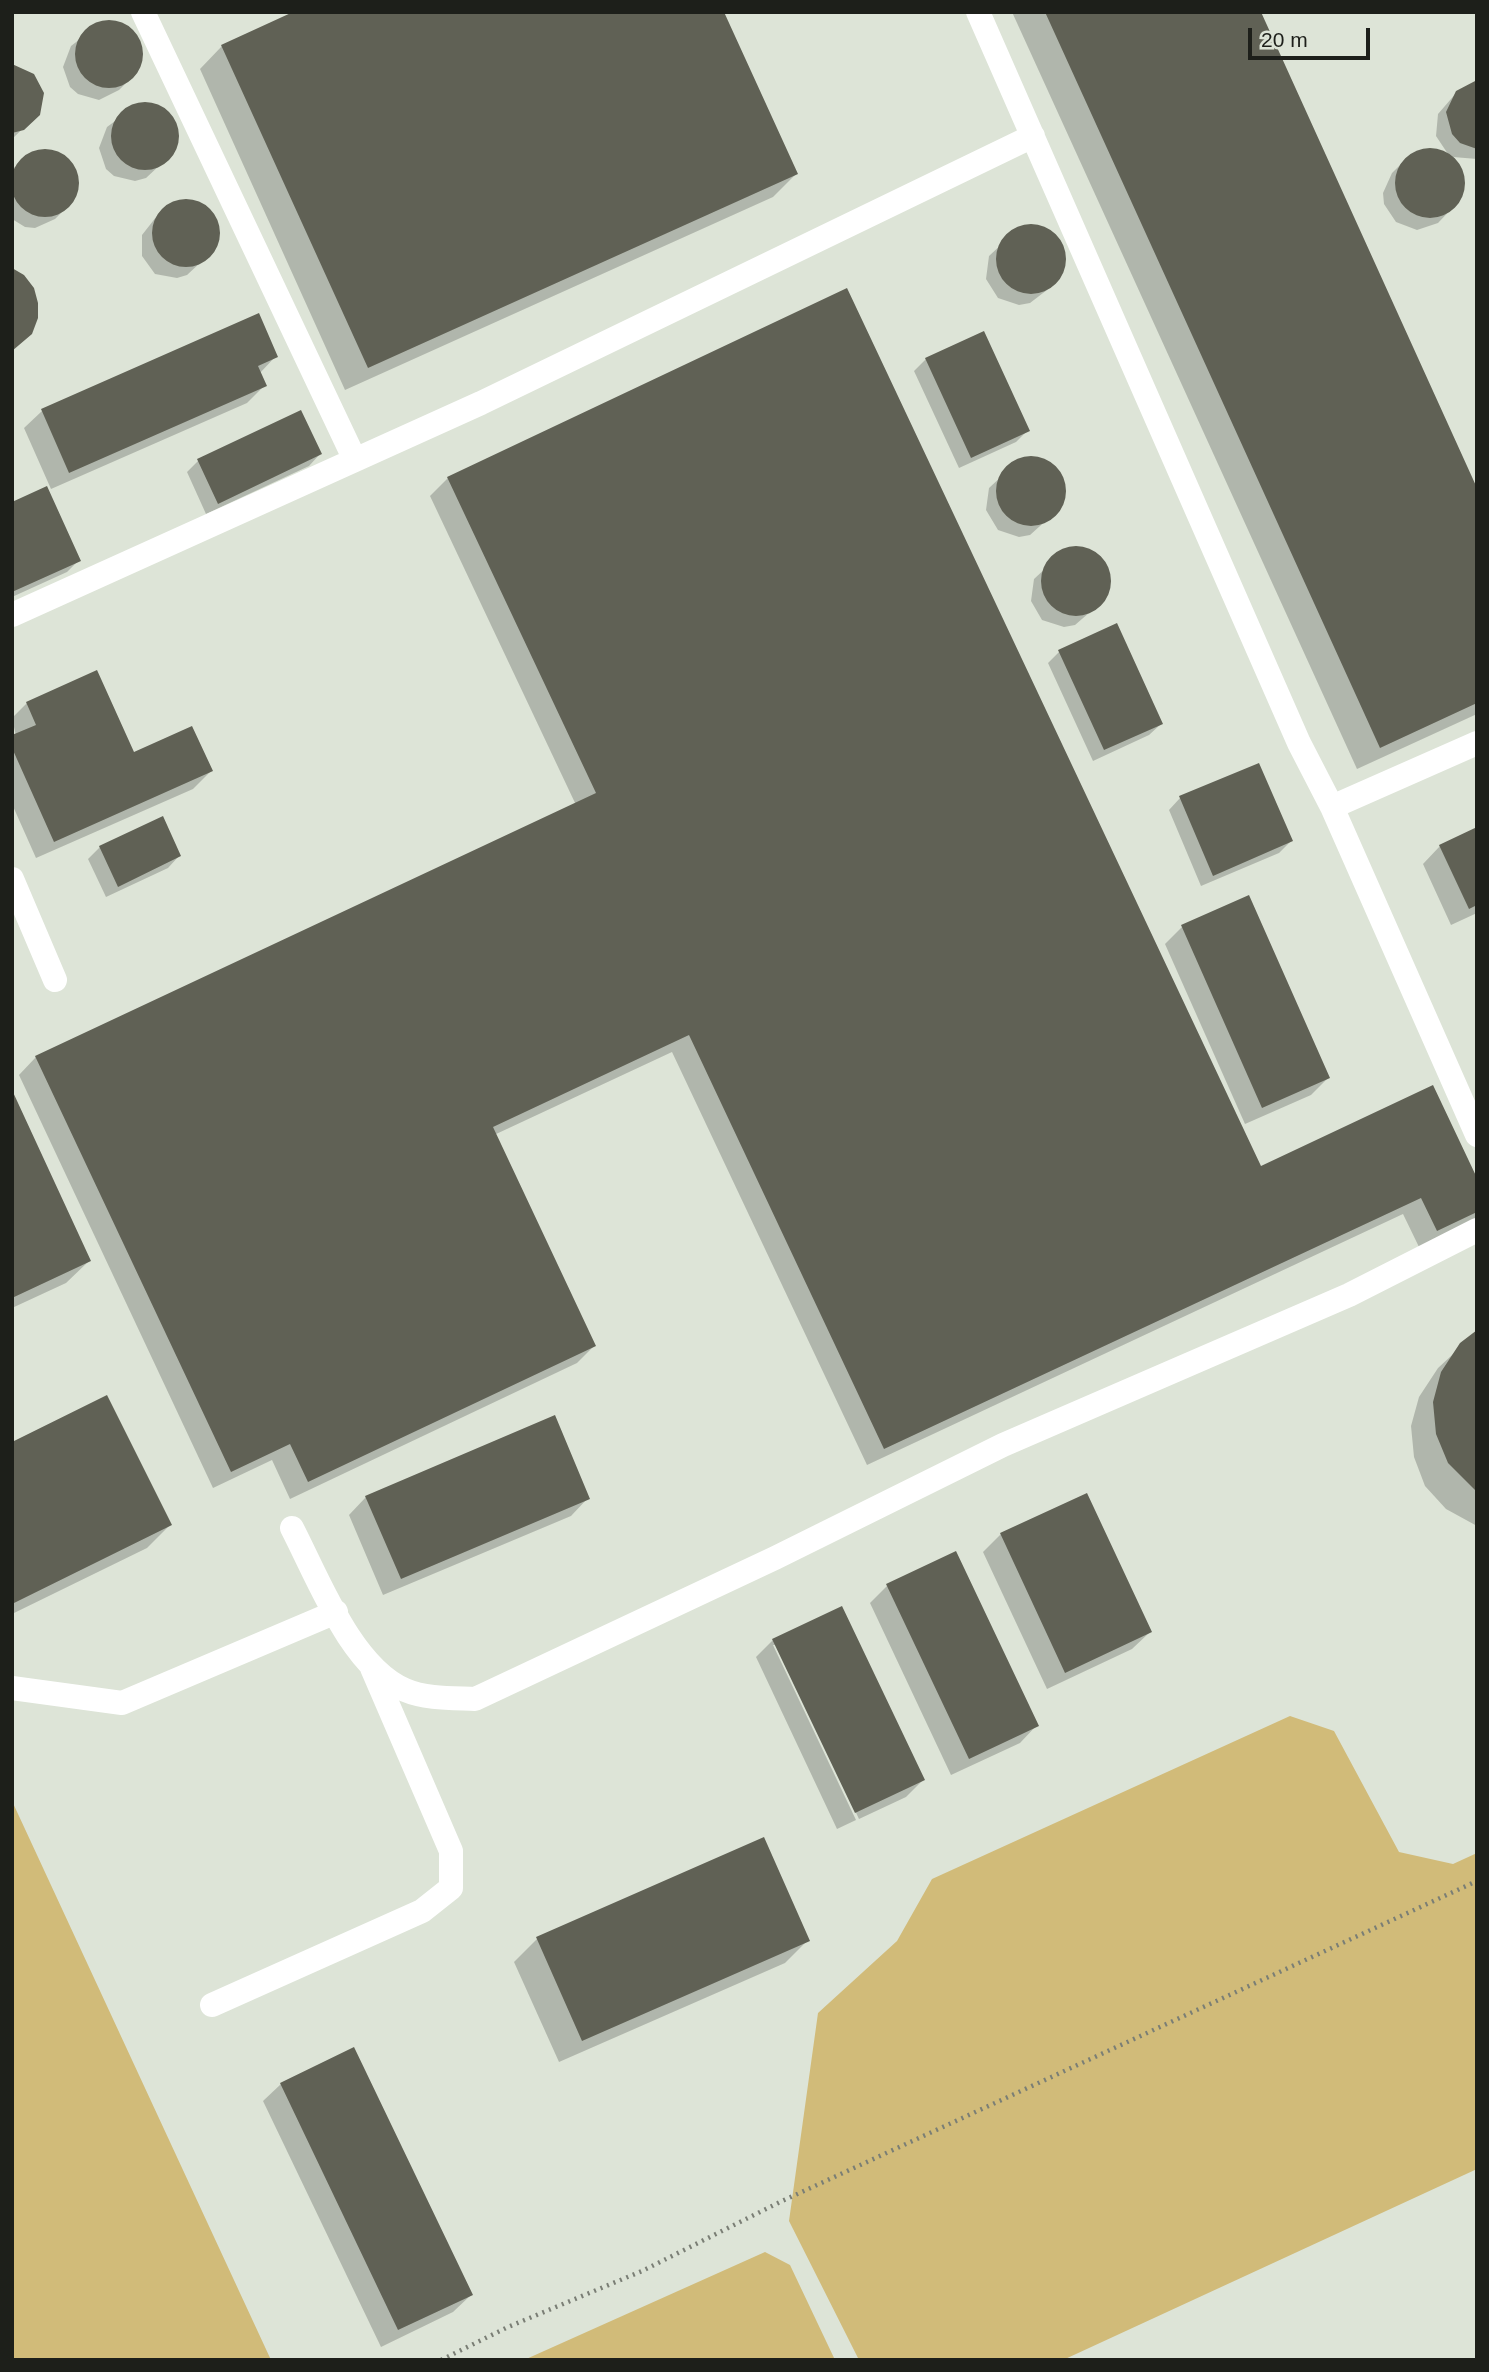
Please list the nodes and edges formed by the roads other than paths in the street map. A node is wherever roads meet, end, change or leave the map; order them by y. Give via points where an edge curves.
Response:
1 (143, 12) edge
2 (978, 12) edge
3 (1033, 136) junction
4 (355, 460) junction
5 (12, 615) edge
6 (1477, 743) edge
7 (1332, 807) junction
8 (12, 879) edge
9 (55, 980) dead end
10 (1477, 1135) edge
11 (1477, 1230) edge
12 (292, 1528) dead end
13 (336, 1612) junction
14 (372, 1667) junction
15 (12, 1688) edge
16 (212, 2005) dead end

1 - 4 lane
2 - 3 lane
3 - 4 lane
3 - 7 lane via 1299,743
4 - 5 lane
6 - 7 lane
7 - 10 lane
8 - 9 lane
11 - 14 lane via 1349,1294 1003,1445 475,1699 405,1690
12 - 13 lane
13 - 14 lane
13 - 15 lane via 122,1703
14 - 16 lane via 451,1852 451,1888 422,1911

